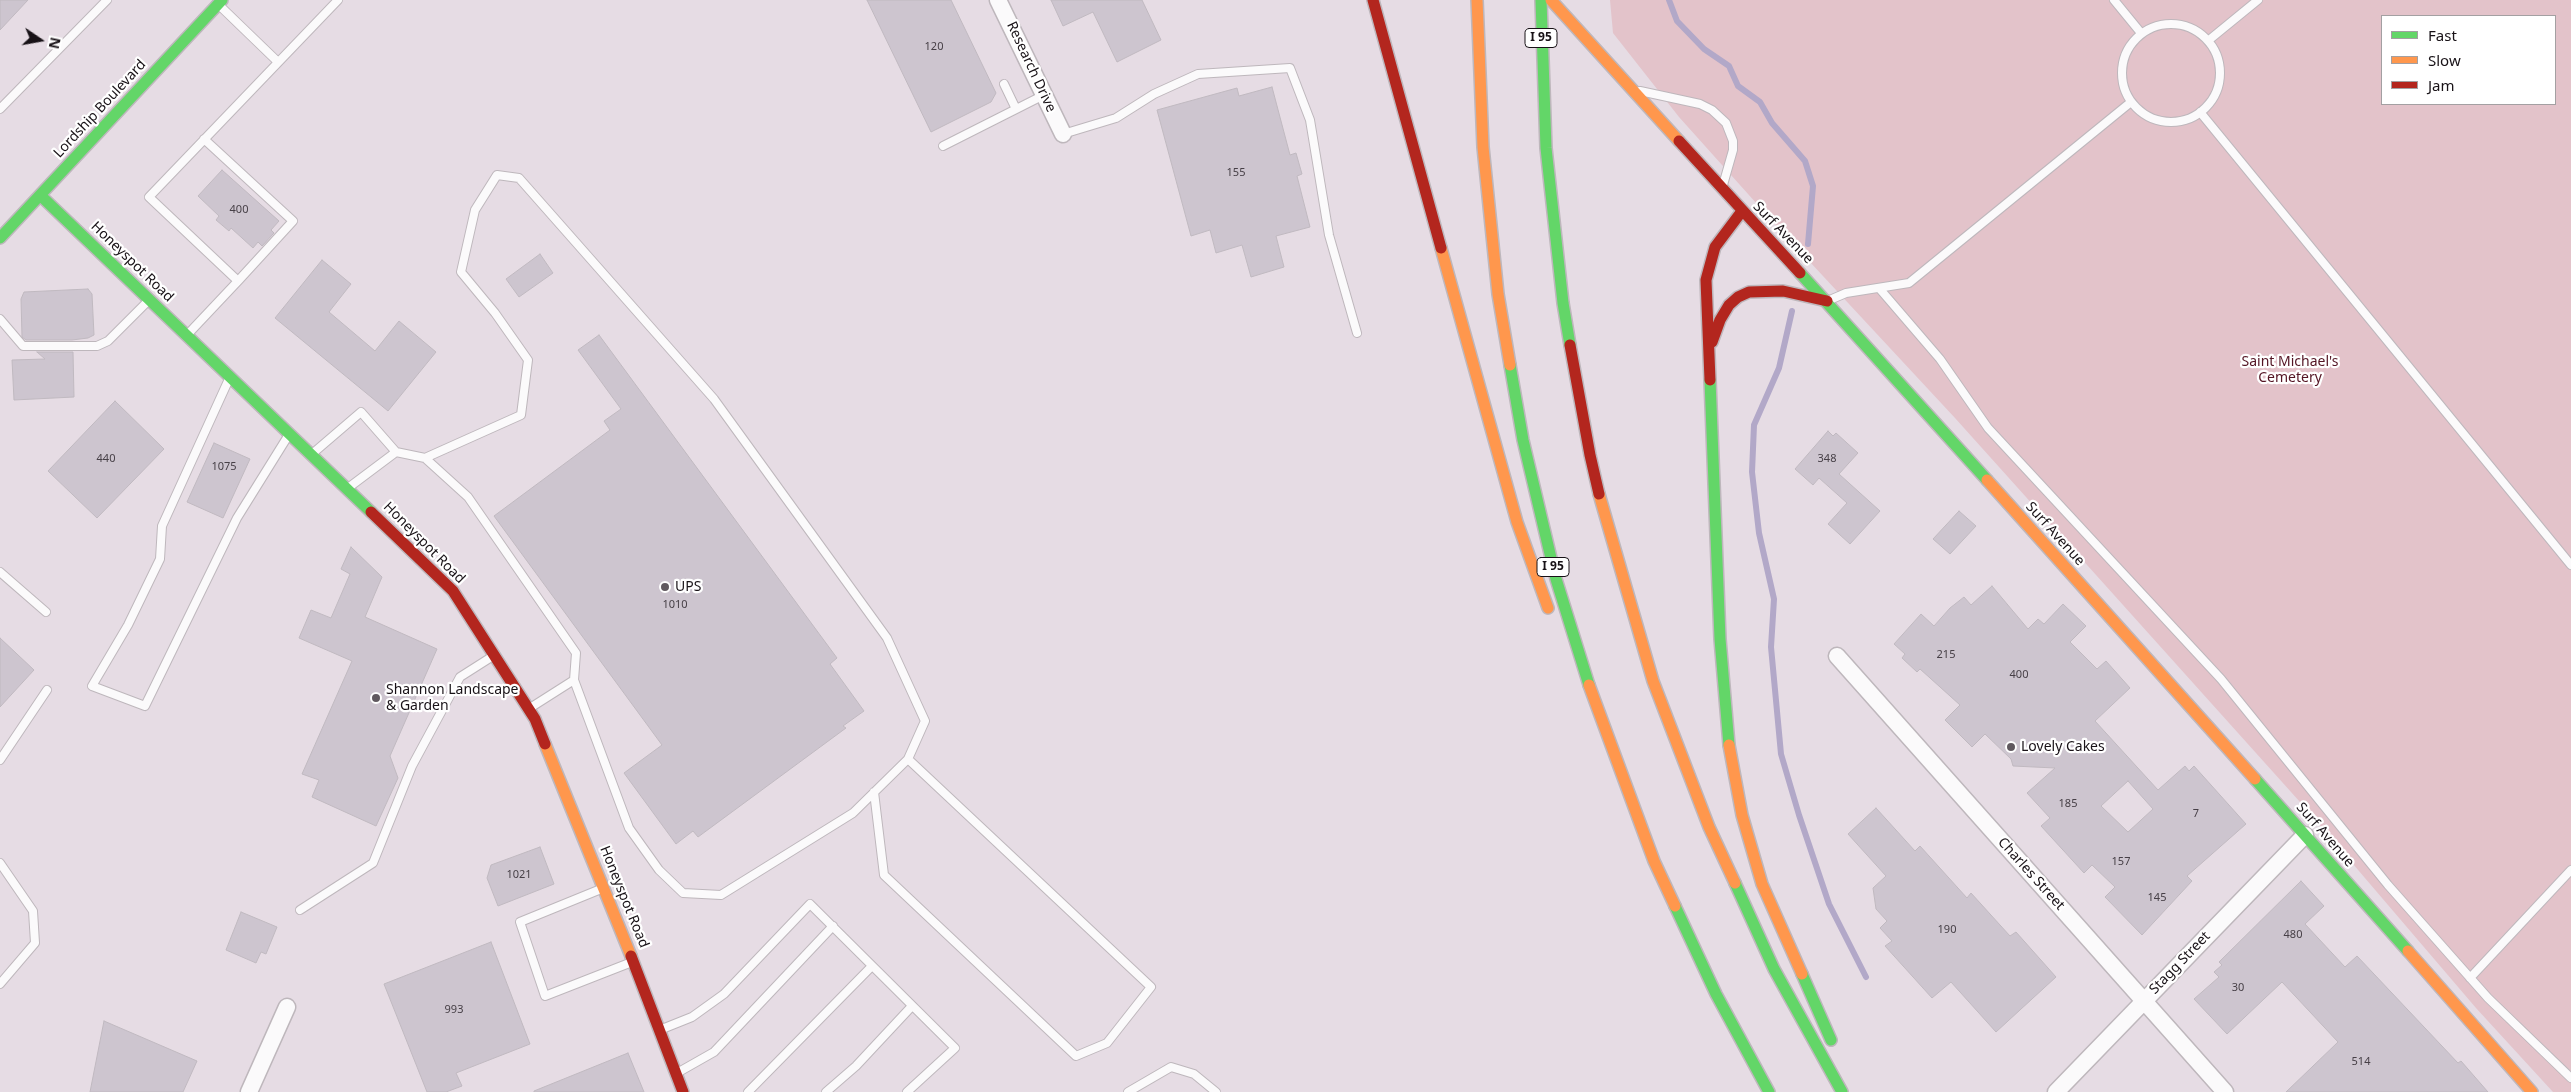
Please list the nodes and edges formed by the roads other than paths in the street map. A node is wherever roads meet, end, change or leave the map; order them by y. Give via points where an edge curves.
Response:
1 (107, 0) edge
2 (338, 0) edge
3 (998, 0) edge
4 (1372, 0) edge
5 (1541, 0) edge
6 (1551, 0) edge
7 (2114, 0) edge
8 (2258, 0) edge
9 (221, 2) edge
10 (1477, 2) edge
11 (2141, 33) junction
12 (2209, 40) junction
13 (278, 62) junction
14 (1004, 84) dead end
15 (1631, 89) junction
16 (1044, 95) junction
17 (2131, 102) junction
18 (0, 109) edge
19 (1016, 109) junction
20 (2200, 112) junction
21 (1062, 134) joint
22 (204, 139) junction
23 (943, 146) dead end
24 (1722, 189) junction
25 (40, 195) junction
26 (1742, 212) junction
27 (1, 234) edge
28 (238, 280) junction
29 (1879, 288) junction
30 (150, 300) junction
31 (1827, 301) junction
32 (0, 319) edge
33 (1357, 333) dead end
34 (187, 335) junction
35 (1710, 351) junction
36 (230, 377) junction
37 (289, 434) junction
38 (396, 452) junction
39 (311, 455) junction
40 (425, 458) junction
41 (347, 489) junction
42 (2571, 565) edge
43 (0, 572) edge
44 (46, 612) dead end
45 (1552, 616) dead end
46 (1563, 644) dead end
47 (494, 655) junction
48 (1837, 656) dead end
49 (574, 680) junction
50 (47, 690) dead end
51 (529, 709) junction
52 (908, 759) junction
53 (0, 760) edge
54 (1625, 790) junction
55 (874, 792) junction
56 (2305, 835) junction
57 (0, 863) edge
58 (2571, 870) edge
59 (604, 888) junction
60 (300, 910) dead end
61 (833, 926) junction
62 (633, 961) junction
63 (872, 966) junction
64 (2470, 978) junction
65 (0, 984) edge
66 (2144, 1001) junction
67 (912, 1006) junction
68 (287, 1007) dead end
69 (660, 1030) junction
70 (1834, 1047) dead end
71 (676, 1074) junction
72 (2571, 1078) edge
73 (249, 1092) edge
74 (683, 1092) edge
75 (748, 1092) edge
76 (826, 1092) edge
77 (907, 1092) edge
78 (1128, 1092) edge
79 (1216, 1092) edge
80 (1769, 1092) edge
81 (1842, 1092) edge
82 (2056, 1092) edge
83 (2225, 1092) edge
84 (2532, 1092) edge

1 - 18 lane
2 - 13 lane
3 - 16 street, Research Drive
4 - 45 main road via 1517,522
5 - 81 main road, I 95 via 1542,75 1554,227 1574,369 1590,455 1630,608 1680,754 1740,898 1774,969
6 - 15 main road, Surf Avenue
7 - 11 lane
8 - 12 lane
9 - 13 lane
9 - 25 main road, Lordship Boulevard
10 - 54 main road, I 95 via 1489,221 1509,367 1556,579
11 - 12 lane via 2154,26 2184,24
11 - 17 lane via 2130,44 2123,66 2124,89
12 - 20 lane via 2217,54 2220,70 2212,101
13 - 22 lane
14 - 19 lane
15 - 24 main road, Surf Avenue
15 - 24 lane via 1700,104 1726,123 1733,150
16 - 19 lane
16 - 21 street, Research Drive
17 - 20 lane via 2156,120 2187,120
17 - 29 lane via 1909,284
19 - 23 lane
20 - 42 lane
21 - 33 lane via 1116,118 1154,94 1198,74 1290,68 1310,120 1329,236
22 - 28 lane via 149,197
22 - 28 lane via 293,221
24 - 26 main road, Surf Avenue
25 - 27 main road, Lordship Boulevard
25 - 30 main road, Honeyspot Road
26 - 31 main road, Surf Avenue
26 - 35 main road via 1722,234 1708,266
28 - 34 lane
29 - 31 lane via 1846,293
29 - 64 lane via 1940,359 1988,428 2221,679 2388,885
30 - 32 lane via 108,341 97,346 23,346
30 - 34 main road, Honeyspot Road
31 - 35 main road via 1783,291 1749,292 1729,305 1714,333
31 - 56 main road, Surf Avenue
34 - 36 main road, Honeyspot Road
35 - 70 main road via 1720,639 1727,733 1742,815 1762,884
36 - 37 main road, Honeyspot Road
36 - 37 lane via 162,526 160,559 128,625 92,686 145,706 236,518
37 - 39 main road, Honeyspot Road
38 - 39 lane via 361,412
38 - 40 lane
38 - 41 lane
39 - 41 main road, Honeyspot Road
40 - 49 lane via 468,497 576,653
40 - 52 lane via 521,415 528,360 461,272 475,210 497,175 519,178 714,399 887,638 925,721
41 - 47 main road, Honeyspot Road via 453,591
43 - 44 lane
46 - 54 main road
47 - 51 main road, Honeyspot Road
47 - 60 lane via 460,677 412,766 373,864
48 - 66 street, Charles Street
49 - 51 lane
49 - 55 lane via 629,828 659,870 683,893 721,895 853,812
50 - 53 lane
51 - 59 main road, Honeyspot Road
52 - 55 lane
52 - 55 lane via 1151,987 1107,1043 1076,1056 884,875
54 - 80 main road, I 95 via 1683,927
56 - 66 street, Stagg Street
56 - 84 main road, Surf Avenue
57 - 65 lane via 33,911 35,943
58 - 64 lane
59 - 62 main road, Honeyspot Road
59 - 62 lane via 520,922 545,996
61 - 63 lane
61 - 69 lane via 810,904 724,994 692,1017
61 - 71 lane via 714,1052
62 - 69 main road, Honeyspot Road
63 - 67 lane
63 - 75 lane
64 - 72 lane
66 - 82 street, Stagg Street
66 - 83 street, Charles Street
67 - 76 lane via 856,1066
67 - 77 lane via 955,1048
68 - 73 street
69 - 71 main road, Honeyspot Road
71 - 74 main road, Honeyspot Road
78 - 79 lane via 1172,1067 1194,1074

